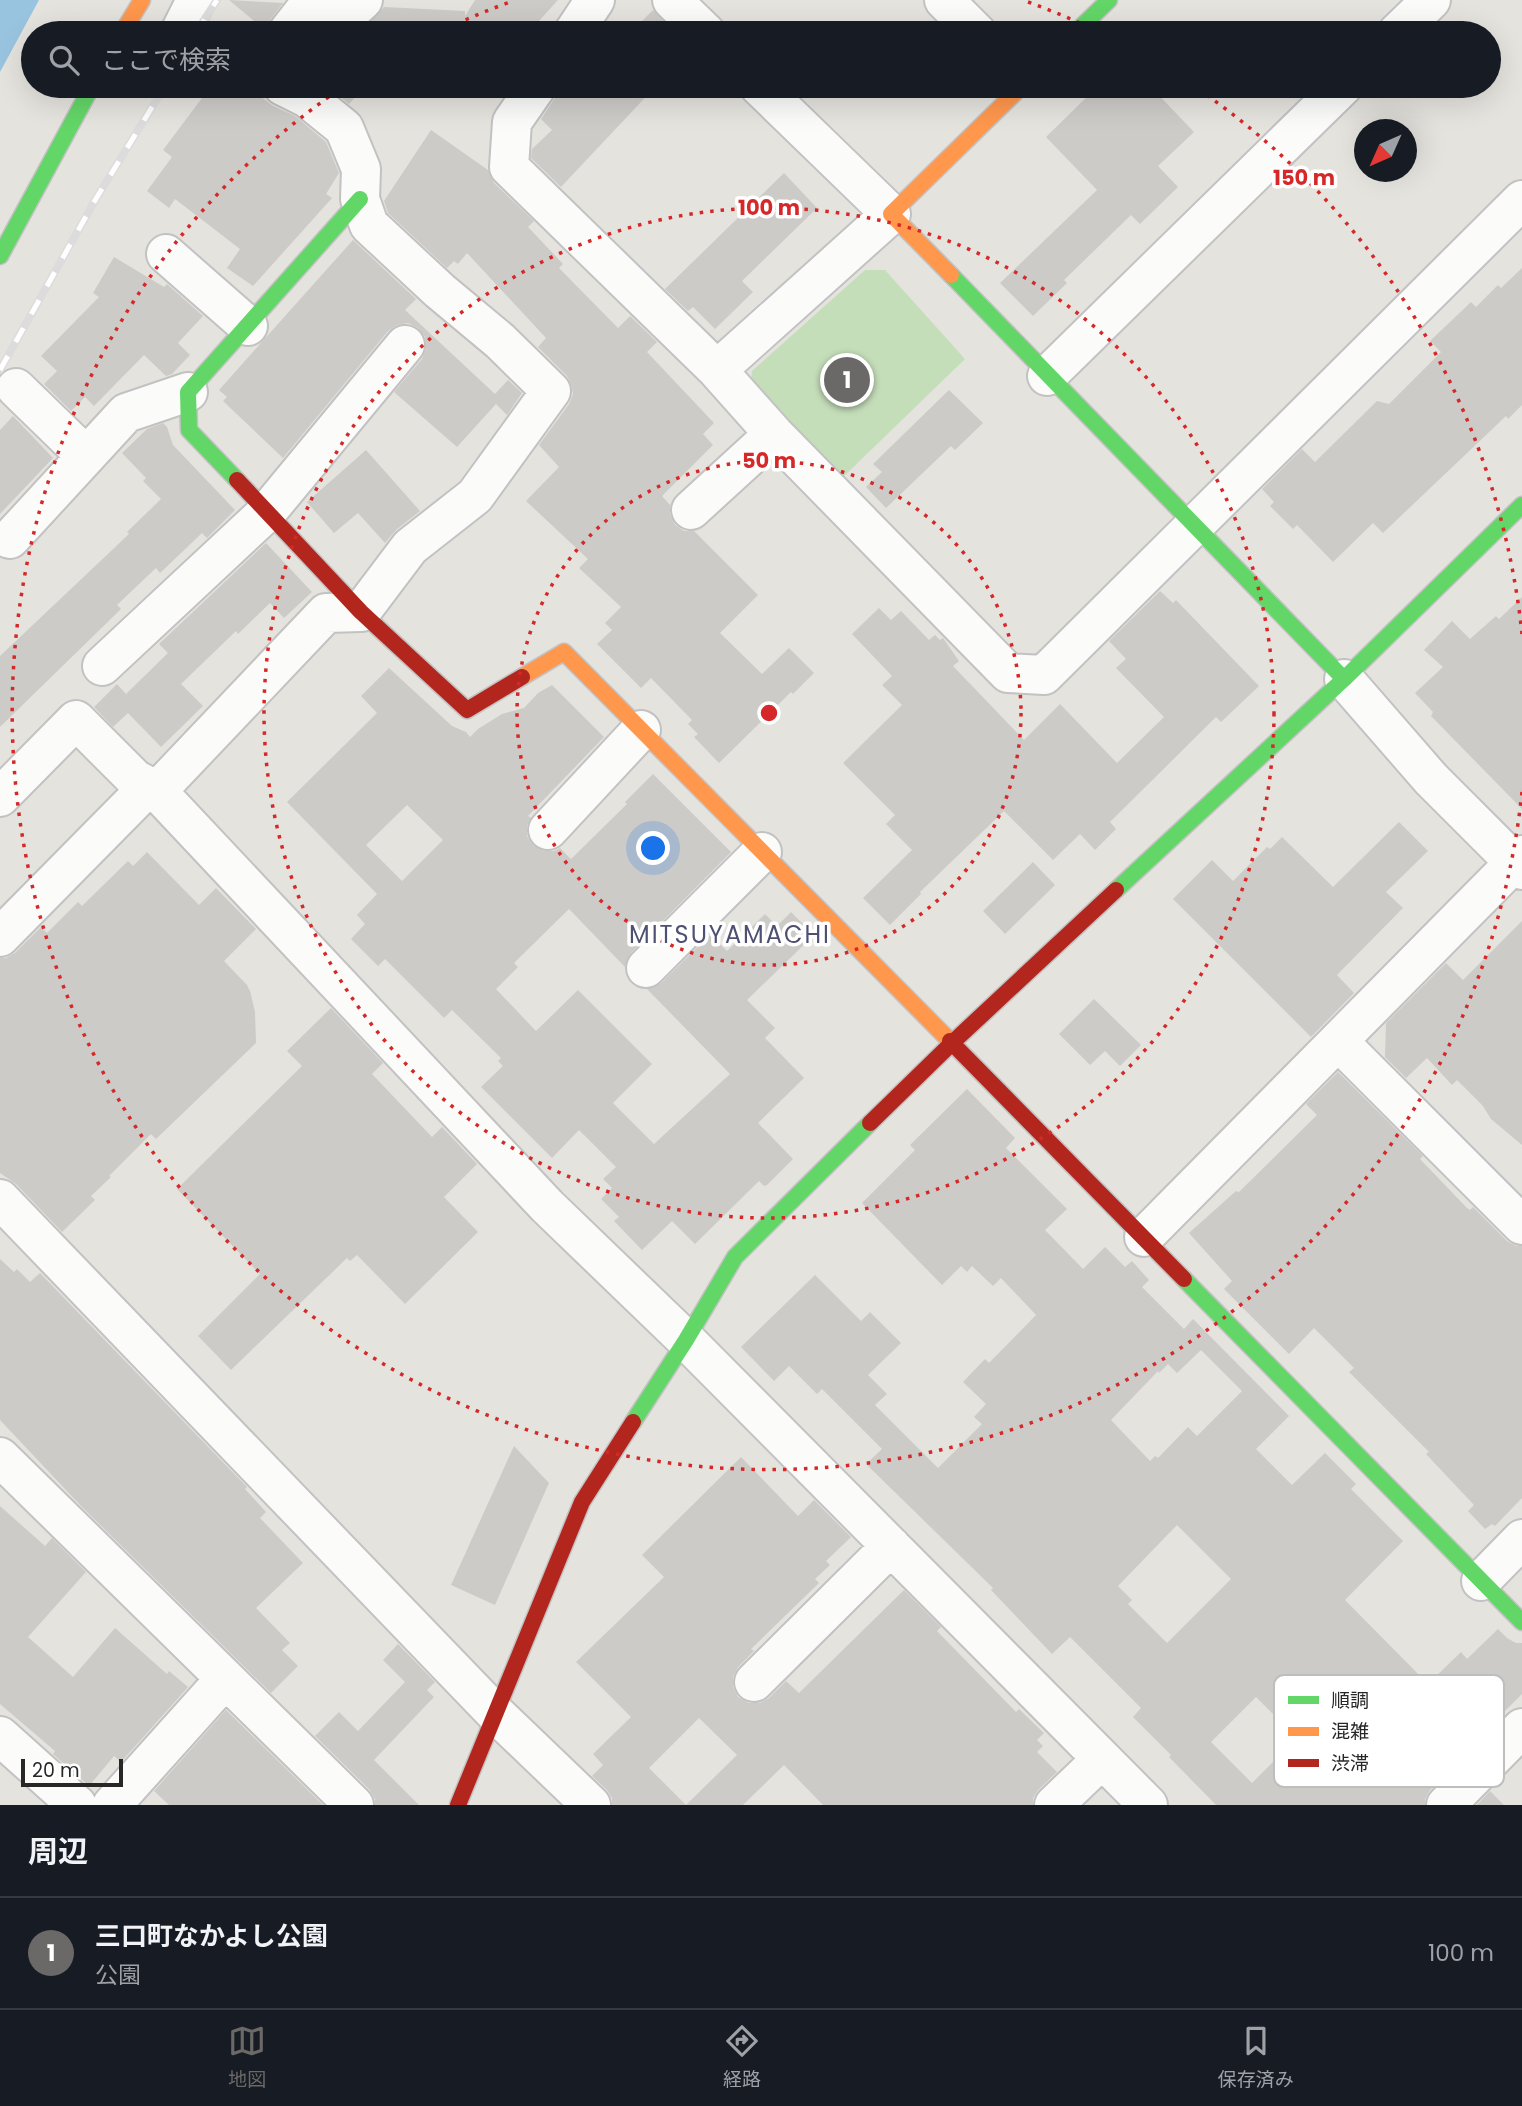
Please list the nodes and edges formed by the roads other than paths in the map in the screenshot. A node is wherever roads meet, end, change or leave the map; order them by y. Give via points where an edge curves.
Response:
1 (142, 0) edge
2 (196, 0) edge
3 (363, 0) edge
4 (595, 0) edge
5 (672, 0) edge
6 (944, 0) edge
7 (1109, 0) edge
8 (1431, 0) edge
9 (129, 21) edge
10 (186, 21) edge
11 (296, 21) edge
12 (581, 21) edge
13 (694, 21) edge
14 (965, 21) edge
15 (1087, 21) edge
16 (1409, 21) edge
17 (86, 98) edge
18 (307, 98) edge
19 (529, 98) edge
20 (771, 98) edge
21 (1010, 98) edge
22 (1331, 98) edge
23 (360, 199) junction
24 (1522, 200) edge
25 (891, 214) junction
26 (166, 254) dead end
27 (0, 256) edge
28 (248, 326) junction
29 (405, 345) dead end
30 (717, 370) junction
31 (1047, 376) junction
32 (16, 388) dead end
33 (188, 392) junction
34 (774, 434) junction
35 (86, 456) junction
36 (1522, 505) edge
37 (691, 510) dead end
38 (267, 512) junction
39 (1193, 525) junction
40 (10, 539) dead end
41 (361, 612) junction
42 (102, 666) dead end
43 (1345, 679) junction
44 (641, 730) junction
45 (153, 789) junction
46 (0, 797) edge
47 (548, 830) dead end
48 (762, 852) junction
49 (1520, 862) edge
50 (0, 937) edge
51 (646, 968) dead end
52 (1338, 1041) junction
53 (952, 1043) junction
54 (2, 1205) edge
55 (1522, 1225) edge
56 (1144, 1237) junction
57 (686, 1340) junction
58 (0, 1457) edge
59 (1522, 1539) edge
60 (891, 1546) junction
61 (1481, 1580) junction
62 (1522, 1622) edge
63 (225, 1679) junction
64 (754, 1682) dead end
65 (495, 1713) junction
66 (1522, 1728) edge
67 (0, 1736) edge
68 (1504, 1746) edge
69 (1102, 1759) junction
70 (1464, 1787) edge
71 (77, 1805) edge
72 (111, 1805) edge
73 (354, 1805) edge
74 (458, 1805) edge
75 (591, 1805) edge
76 (1054, 1805) edge
77 (1148, 1805) edge
78 (1446, 1805) edge

1 - 9 street
2 - 10 street
3 - 11 street via 350,12 312,1
4 - 12 street
5 - 13 street
6 - 14 street
7 - 15 street
8 - 16 street
17 - 27 street
18 - 23 street via 344,128 361,169
19 - 30 street via 512,122 509,167
20 - 25 street
21 - 25 street
22 - 31 street
23 - 28 street
23 - 41 street via 369,225 551,391 475,496 411,547
24 - 39 street
25 - 30 street
25 - 31 street
26 - 28 street
28 - 33 street
29 - 38 street
30 - 34 street
31 - 39 street
32 - 35 street
33 - 35 street via 126,413
33 - 38 street via 189,430
34 - 37 street
34 - 39 street via 1008,673 1044,675
35 - 40 street
36 - 43 street
38 - 41 street
38 - 42 street
39 - 43 street
41 - 44 street via 467,710 564,652
41 - 45 street via 326,612
43 - 49 street via 1431,779
43 - 53 street
44 - 47 street
44 - 48 street
45 - 46 street via 135,779 76,720
45 - 50 street
45 - 57 street via 547,1206
48 - 51 street
48 - 53 street
49 - 52 street
52 - 55 street
52 - 56 street
53 - 56 street
53 - 57 street via 735,1257
54 - 65 street
56 - 61 street
57 - 60 street
57 - 65 street via 582,1502
58 - 63 street
59 - 61 street
60 - 64 street
60 - 69 street
61 - 62 street
63 - 72 street
63 - 73 street
65 - 74 street
65 - 75 street
66 - 68 street
67 - 71 street
69 - 76 street
69 - 77 street
70 - 78 street

